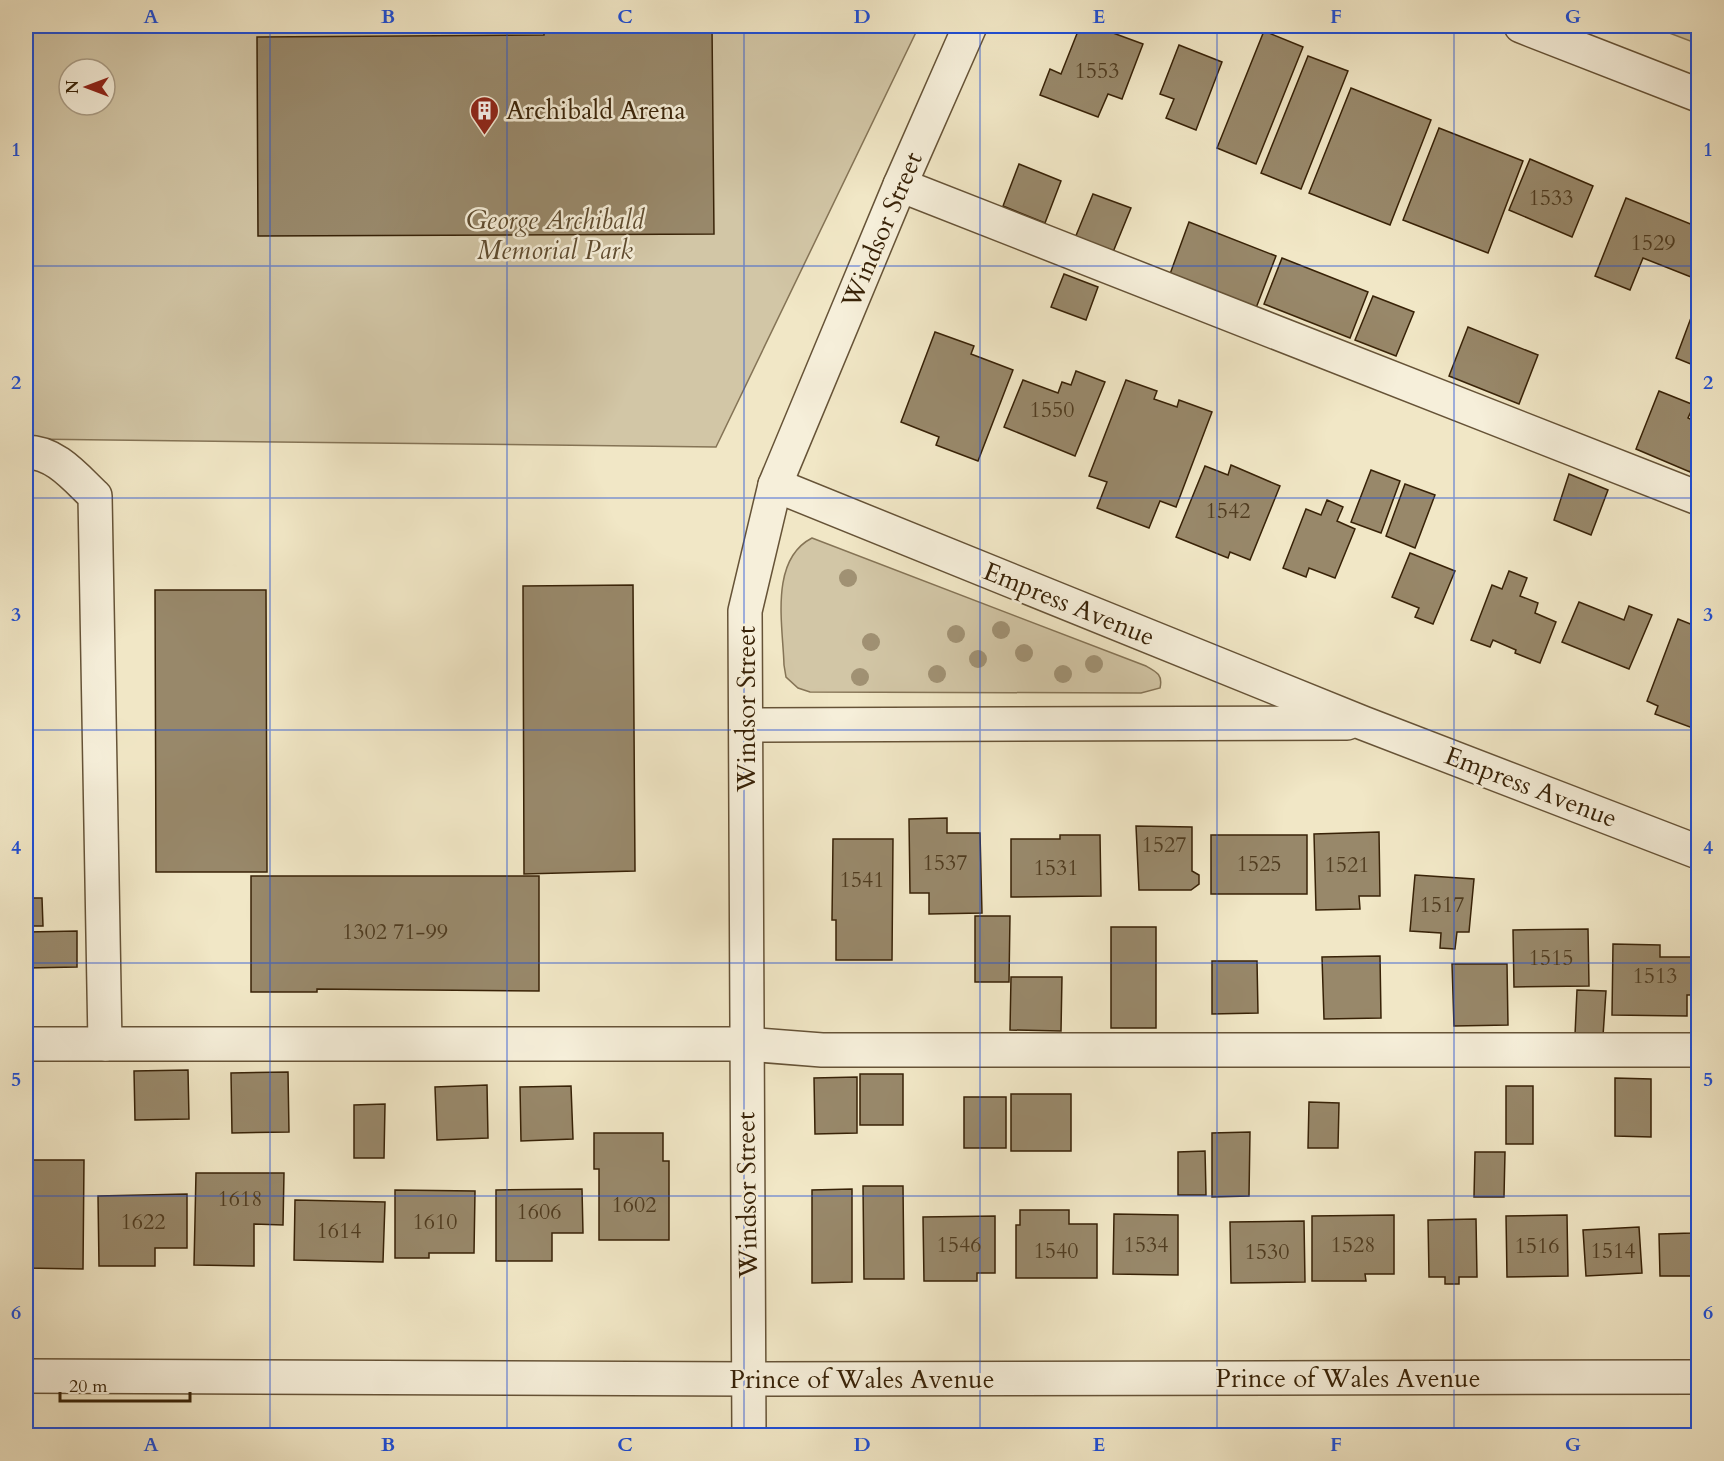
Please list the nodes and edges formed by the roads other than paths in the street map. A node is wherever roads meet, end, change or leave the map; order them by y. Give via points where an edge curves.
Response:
1 (970, 26) edge
2 (1521, 26) edge
3 (1698, 95) edge
4 (900, 185) junction
5 (26, 452) edge
6 (775, 485) junction
7 (1698, 498) edge
8 (1363, 723) junction
9 (747, 725) junction
10 (1698, 852) edge
11 (26, 1044) edge
12 (105, 1044) junction
13 (745, 1044) junction
14 (1698, 1050) edge
15 (26, 1376) edge
16 (1698, 1377) edge
17 (750, 1379) junction
18 (749, 1436) edge

1 - 4 street, Windsor Street
2 - 3 street
4 - 6 street, Windsor Street
4 - 7 street
5 - 12 street via 41,452 95,496
6 - 8 street, Empress Avenue
6 - 9 street, Windsor Street via 745,611
8 - 9 street, Empress Avenue
8 - 10 street, Empress Avenue
9 - 13 street, Windsor Street
11 - 12 street
12 - 13 street
13 - 14 street via 822,1050
13 - 17 street, Windsor Street
15 - 17 street, Prince of Wales Avenue
16 - 17 street, Prince of Wales Avenue
17 - 18 street, Windsor Street

